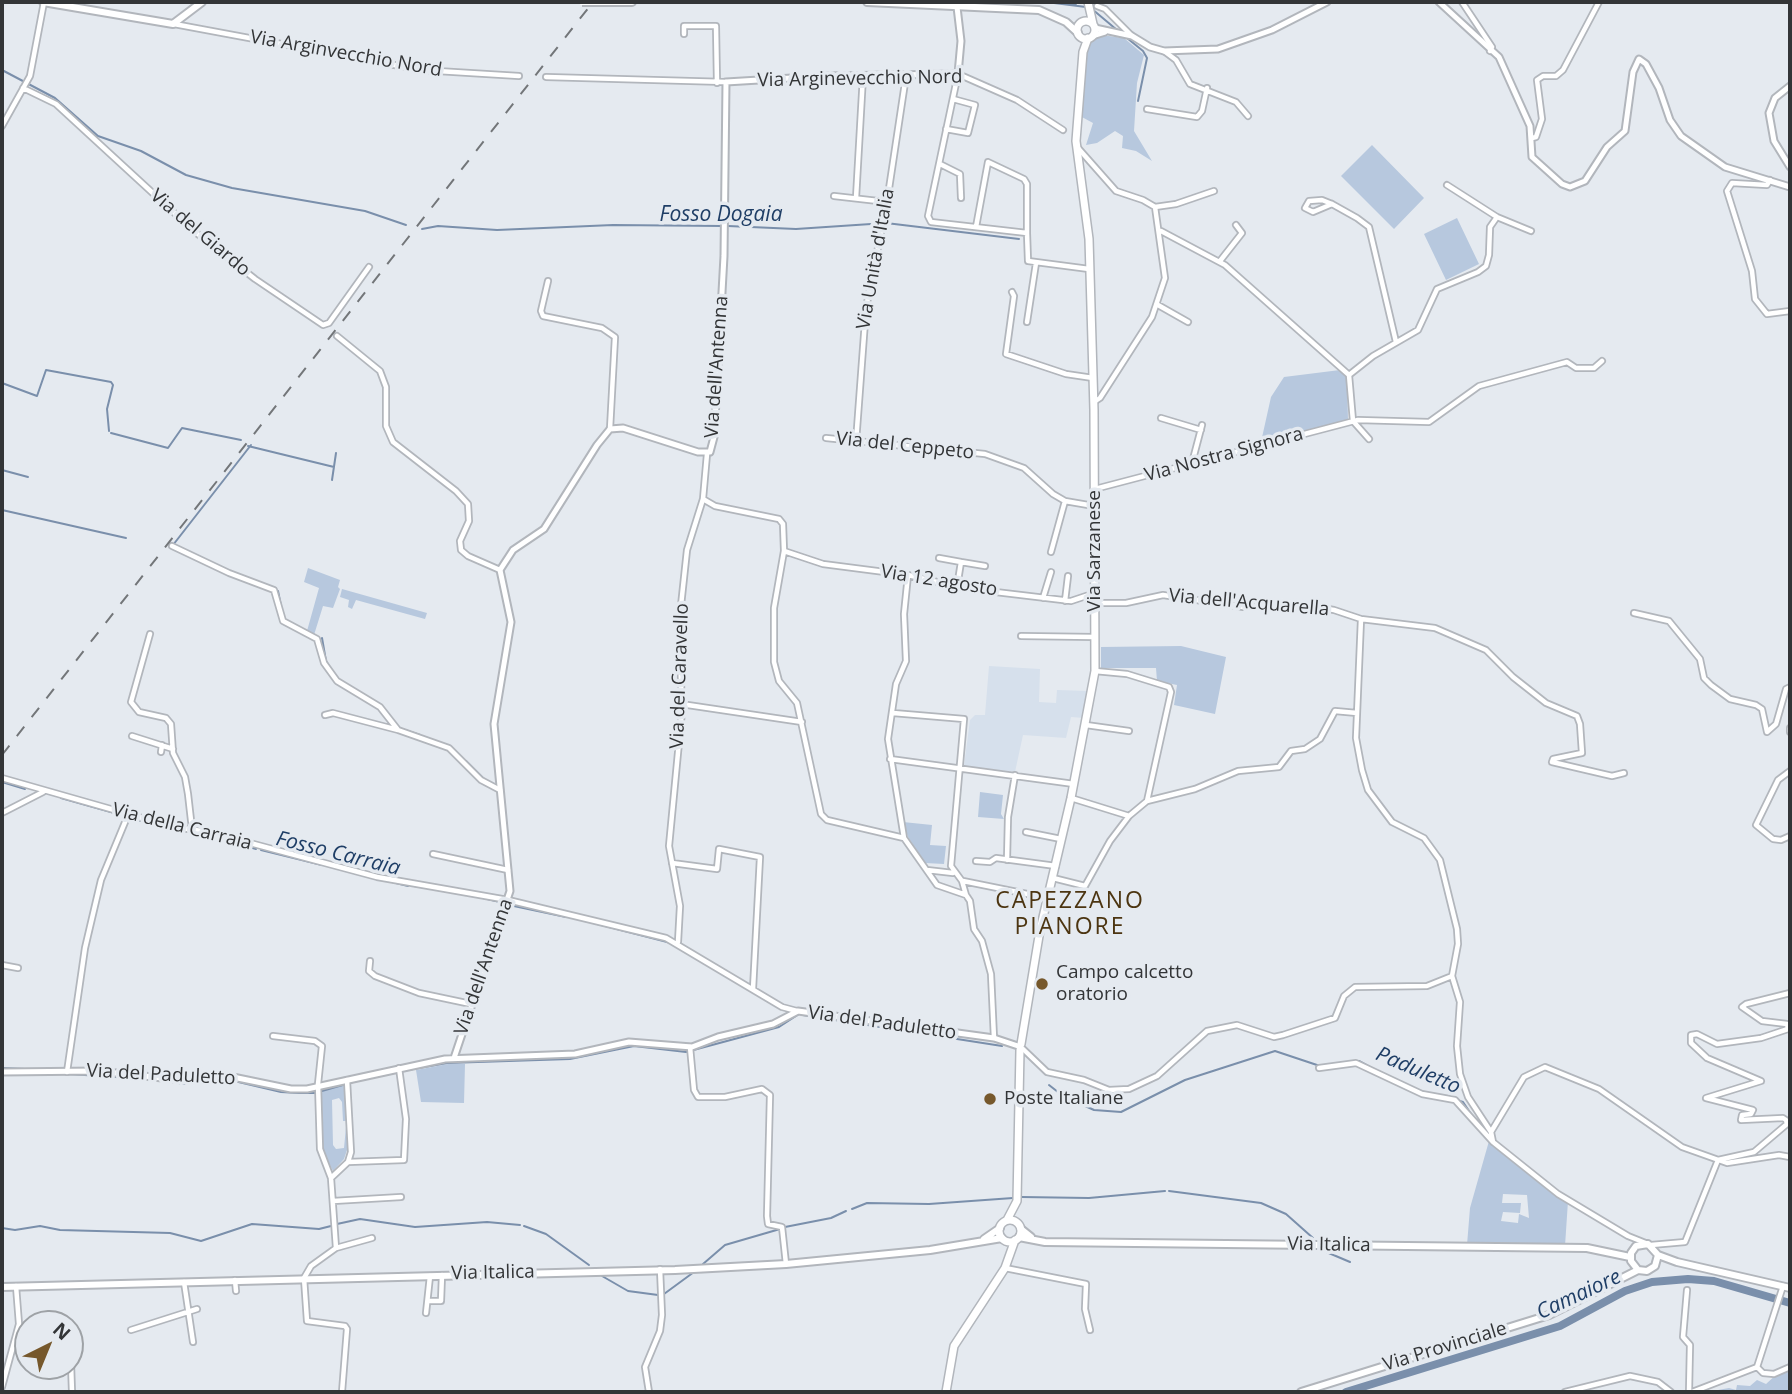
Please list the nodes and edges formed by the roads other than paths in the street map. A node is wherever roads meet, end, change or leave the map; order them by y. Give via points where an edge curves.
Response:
1 (43, 2) edge
2 (202, 2) edge
3 (582, 2) edge
4 (617, 2) edge
5 (632, 2) edge
6 (867, 2) edge
7 (1327, 2) edge
8 (1439, 2) edge
9 (1462, 2) edge
10 (1599, 2) edge
11 (195, 5) edge
12 (1091, 5) edge
13 (957, 8) junction
14 (1066, 22) junction
15 (1081, 23) junction
16 (173, 24) junction
17 (1088, 33) junction
18 (684, 34) dead end
19 (1129, 35) junction
20 (1164, 51) junction
21 (1490, 51) junction
22 (958, 74) junction
23 (519, 76) dead end
24 (863, 76) junction
25 (906, 76) junction
26 (546, 77) dead end
27 (726, 82) junction
28 (717, 83) junction
29 (25, 85) junction
30 (1790, 86) edge
31 (1207, 88) junction
32 (953, 99) junction
33 (1147, 109) dead end
34 (1248, 116) dead end
35 (2, 126) edge
36 (946, 129) junction
37 (1063, 130) dead end
38 (1532, 138) junction
39 (1076, 147) junction
40 (940, 164) junction
41 (1790, 167) edge
42 (1770, 180) junction
43 (1447, 185) dead end
44 (1790, 187) edge
45 (1214, 191) dead end
46 (834, 196) dead end
47 (856, 198) junction
48 (961, 198) dead end
49 (887, 202) junction
50 (1332, 204) junction
51 (1155, 207) junction
52 (1497, 217) junction
53 (1236, 225) dead end
54 (976, 227) junction
55 (1160, 230) junction
56 (1531, 231) dead end
57 (1027, 233) junction
58 (1220, 261) junction
59 (1036, 263) junction
60 (369, 267) dead end
61 (1090, 269) junction
62 (548, 281) dead end
63 (1012, 292) dead end
64 (1158, 305) junction
65 (1790, 312) edge
66 (1027, 322) dead end
67 (1188, 322) dead end
68 (337, 336) dead end
69 (1396, 342) junction
70 (1602, 361) dead end
71 (1349, 375) junction
72 (1093, 378) junction
73 (1094, 402) junction
74 (1161, 418) dead end
75 (1353, 421) junction
76 (610, 429) junction
77 (826, 438) dead end
78 (1369, 439) dead end
79 (856, 442) junction
80 (708, 454) junction
81 (1191, 464) junction
82 (1095, 489) junction
83 (703, 499) junction
84 (1065, 500) junction
85 (1095, 506) junction
86 (172, 546) dead end
87 (784, 551) junction
88 (1051, 552) dead end
89 (939, 558) dead end
90 (961, 562) junction
91 (985, 566) dead end
92 (500, 569) junction
93 (1051, 572) dead end
94 (908, 575) junction
95 (1067, 578) dead end
96 (957, 587) junction
97 (1095, 593) junction
98 (1043, 598) junction
99 (1065, 601) junction
100 (1095, 603) junction
101 (1634, 613) dead end
102 (1361, 619) junction
103 (150, 634) dead end
104 (1021, 636) dead end
105 (1095, 637) junction
106 (1095, 671) junction
107 (1790, 687) edge
108 (681, 704) junction
109 (893, 713) junction
110 (1357, 713) junction
111 (325, 715) dead end
112 (802, 722) junction
113 (1086, 725) junction
114 (398, 730) junction
115 (1129, 731) dead end
116 (132, 736) dead end
117 (162, 745) junction
118 (173, 749) junction
119 (161, 752) dead end
120 (890, 759) junction
121 (960, 768) junction
122 (1790, 771) edge
123 (1624, 773) dead end
124 (1015, 775) junction
125 (2, 778) edge
126 (1074, 784) junction
127 (500, 790) junction
128 (42, 793) junction
129 (1071, 798) junction
130 (1147, 801) junction
131 (2, 813) edge
132 (128, 814) junction
133 (1129, 816) junction
134 (192, 828) junction
135 (1026, 832) dead end
136 (1790, 836) edge
137 (904, 838) junction
138 (1061, 839) junction
139 (433, 854) dead end
140 (1007, 860) junction
141 (976, 861) dead end
142 (671, 863) junction
143 (1055, 866) junction
144 (509, 870) junction
145 (926, 870) junction
146 (954, 873) junction
147 (1053, 878) junction
148 (962, 881) junction
149 (975, 884) junction
150 (966, 895) junction
151 (1047, 898) junction
152 (508, 900) junction
153 (970, 901) junction
154 (678, 942) junction
155 (370, 961) dead end
156 (2, 965) edge
157 (18, 968) dead end
158 (1452, 976) junction
159 (752, 989) junction
160 (1790, 993) edge
161 (471, 1004) junction
162 (798, 1011) junction
163 (273, 1036) dead end
164 (994, 1038) junction
165 (1020, 1047) junction
166 (690, 1050) junction
167 (454, 1058) junction
168 (1319, 1068) dead end
169 (399, 1069) junction
170 (2, 1072) edge
171 (67, 1072) junction
172 (347, 1083) junction
173 (319, 1090) junction
174 (1493, 1137) junction
175 (1790, 1157) edge
176 (1718, 1160) junction
177 (348, 1163) junction
178 (331, 1178) junction
179 (401, 1197) dead end
180 (333, 1201) junction
181 (1016, 1205) junction
182 (1007, 1220) junction
183 (1000, 1228) junction
184 (1018, 1232) junction
185 (1628, 1236) junction
186 (372, 1238) dead end
187 (1004, 1239) junction
188 (982, 1240) junction
189 (1654, 1247) junction
190 (336, 1248) junction
191 (1633, 1251) junction
192 (1011, 1255) junction
193 (1677, 1262) junction
194 (786, 1264) junction
195 (1656, 1266) junction
196 (1004, 1268) junction
197 (1635, 1268) junction
198 (660, 1269) junction
199 (430, 1275) junction
200 (442, 1275) junction
201 (304, 1278) junction
202 (235, 1280) junction
203 (184, 1282) junction
204 (16, 1286) junction
205 (2, 1287) edge
206 (1787, 1287) edge
207 (1688, 1290) dead end
208 (236, 1291) dead end
209 (428, 1301) junction
210 (197, 1309) dead end
211 (16, 1310) edge
212 (186, 1311) junction
213 (426, 1312) dead end
214 (131, 1330) dead end
215 (1090, 1331) dead end
216 (14, 1342) edge
217 (193, 1342) dead end
218 (1757, 1367) junction
219 (1790, 1367) edge
220 (2, 1387) edge
221 (342, 1392) edge
222 (649, 1392) edge
223 (946, 1392) edge
224 (1301, 1392) edge
225 (1565, 1392) edge
226 (1671, 1392) edge
227 (1690, 1392) edge

1 - 16 main road
1 - 29 street
2 - 11 main road
3 - 4 main road, bridge
4 - 5 main road
6 - 13 main road
7 - 20 street via 1223,48
8 - 21 street
9 - 21 street via 1492,47
10 - 38 street via 1563,70 1537,80 1542,119
11 - 16 main road
12 - 15 main road
12 - 17 main road
12 - 19 street via 1105,9
13 - 14 main road via 1039,10
13 - 22 street
14 - 15 main road
14 - 17 main road
15 - 17 main road
15 - 17 main road
16 - 23 street, Via Arginvecchio Nord via 421,70
17 - 19 street
17 - 39 main road, Via Sarzanese
18 - 28 street via 684,26 716,26
19 - 20 street
20 - 31 street via 1176,60 1190,84
21 - 38 street via 1507,72
22 - 25 street, Via Arginevecchio Nord
22 - 32 street
22 - 37 street, Via Arginevecchio Nord via 1017,100
24 - 25 street, Via Arginevecchio Nord
24 - 27 street, Via Arginevecchio Nord
24 - 47 street
25 - 49 street, Via Unità d'Italia
26 - 28 street
27 - 28 street
27 - 80 street, Via dell'Antenna via 714,437
29 - 35 street
29 - 60 street, Via del Giardo via 55,104 194,231 323,325
30 - 41 street via 1775,98 1769,113 1774,141
31 - 33 street via 1197,117
31 - 34 street via 1236,102
32 - 36 street
32 - 36 street via 975,104 968,133
36 - 40 street
38 - 42 street via 1534,159 1562,184 1580,185 1607,147 1625,131 1639,59 1646,64 1681,136 1725,167
39 - 51 street via 1116,191
39 - 61 main road, Via Sarzanese
40 - 48 street via 960,174
40 - 54 street via 928,219
42 - 44 street
42 - 65 street via 1767,185 1732,183 1727,191 1752,271 1755,299 1767,314
43 - 52 street
45 - 51 street
46 - 47 street
47 - 49 street
49 - 79 street, Via Unità d'Italia via 866,308
50 - 50 street via 1309,201 1305,208 1312,212
50 - 69 street via 1368,227
51 - 55 street
52 - 56 street
52 - 69 street via 1490,227 1486,266 1437,289 1418,330
53 - 58 street via 1242,233
54 - 57 street
54 - 57 street via 988,162 1027,184
55 - 58 street
55 - 64 street via 1165,278
57 - 59 street via 1026,259
58 - 71 street
59 - 61 street
59 - 66 street
61 - 72 main road, Via Sarzanese
62 - 76 street via 543,316 602,328 615,337
63 - 72 street via 1006,354
64 - 67 street
64 - 73 street
68 - 92 street via 380,371 386,387 386,426 393,442 468,504 469,521 461,550
69 - 71 street
70 - 75 street, Via Nostra Signora via 1594,368 1576,368 1567,362 1479,386 1429,422
71 - 75 street
72 - 73 main road, Via Sarzanese
73 - 82 main road, Via Sarzanese
74 - 81 street via 1201,428
75 - 78 street
75 - 81 street, Via Nostra Signora
76 - 80 street, Via dell'Antenna via 623,428
76 - 92 street via 544,528 513,550
77 - 79 street, Via del Ceppeto
79 - 84 street, Via del Ceppeto via 985,454 1024,468
80 - 83 street, Via del Caravello
81 - 82 street, Via Nostra Signora
82 - 85 main road, Via Sarzanese
83 - 87 street via 715,506 779,519 785,530
83 - 108 street, Via del Caravello via 687,550 679,624
84 - 85 street, Via del Ceppeto
84 - 88 street
85 - 97 main road, Via Sarzanese
86 - 114 street via 274,590 283,621 317,639 324,663 337,681 380,708
87 - 94 street, Via 12 agosto via 823,564
87 - 112 street via 775,591 774,662 779,681 796,700
89 - 90 street
90 - 91 street
90 - 96 street
92 - 127 street, Via dell'Antenna via 511,622 494,724
93 - 98 street
94 - 96 street, Via 12 agosto
94 - 109 street via 907,653 896,684
95 - 99 street
96 - 98 street, Via 12 agosto
97 - 99 street, Via 12 agosto
97 - 100 main road, Via Sarzanese
98 - 99 street, Via 12 agosto
100 - 102 street, Via dell'Acquarella via 1126,603 1163,595 1244,607 1322,607
100 - 105 main road, Via Sarzanese
101 - 107 street via 1669,621 1700,659 1710,685 1730,699 1762,709 1767,732 1776,724
102 - 110 street
102 - 123 street, Via dell'Acquarella via 1423,624 1486,650 1546,703 1579,719 1582,753 1552,762 1612,776
103 - 118 street via 131,702 139,712 169,720
104 - 105 street
105 - 106 main road, Via Sarzanese
106 - 113 main road, Via Sarzanese
106 - 130 street via 1127,674 1171,689
108 - 112 street
108 - 142 street, Via del Caravello
109 - 120 street
109 - 121 street via 964,719
110 - 130 street via 1335,710 1316,743 1291,751 1279,767 1238,771 1195,789
110 - 158 street via 1356,738 1368,790 1392,822 1427,841 1442,864 1457,937
111 - 114 street
112 - 137 street via 821,814 827,820
113 - 115 street
113 - 126 main road, Via Sarzanese
114 - 127 street via 449,748 481,780
116 - 117 street
117 - 118 street
117 - 119 street
118 - 134 street via 185,777
120 - 121 street
120 - 137 street
121 - 124 street
121 - 146 street via 951,853
122 - 136 street via 1778,780 1756,825 1773,839
124 - 126 street
124 - 140 street
125 - 128 street, Via della Carraia
126 - 129 main road, Via Sarzanese
127 - 144 street, Via dell'Antenna
128 - 131 street
128 - 132 street, Via della Carraia
129 - 133 street
129 - 138 main road, Via Sarzanese
130 - 133 street
132 - 134 street, Via della Carraia
132 - 171 street via 101,880 85,948
133 - 147 street via 1085,886
134 - 152 street, Via della Carraia via 377,877
135 - 138 street
137 - 145 street
138 - 143 main road, Via Sarzanese
139 - 144 street
140 - 141 street
140 - 143 street
142 - 154 street, Via del Caravello via 680,906
142 - 159 street via 717,869 719,849 760,857
143 - 147 main road, Via Sarzanese
144 - 152 street, Via dell'Antenna
145 - 146 street
145 - 150 street via 941,888
146 - 148 street
147 - 151 main road, Via Sarzanese
148 - 149 street
148 - 150 street
149 - 151 street
149 - 153 street
150 - 153 street
151 - 165 main road, Via Sarzanese
152 - 154 street, Via della Carraia
152 - 161 street, Via dell'Antenna
153 - 164 street via 974,929 985,947 991,974
154 - 159 street, Via della Carraia
155 - 161 street via 369,971 375,976 419,993
156 - 157 street
158 - 165 street via 1427,986 1355,988 1344,996 1335,1018 1283,1035 1244,1025 1207,1031 1157,1076 1129,1089 1109,1090 1047,1072
158 - 174 street via 1460,1002 1457,1046 1462,1080
159 - 162 street, Via della Carraia
160 - 176 street via 1742,1007 1749,1015 1787,1024 1788,1029 1717,1044 1691,1035 1691,1043 1707,1058 1761,1081 1706,1098 1754,1110 1741,1120 1786,1120 1787,1124 1754,1152
161 - 167 street, Via dell'Antenna
162 - 164 street, Via del Paduletto
162 - 166 street, Via del Paduletto via 773,1024
163 - 173 street via 320,1043
164 - 165 street, Via del Paduletto
165 - 181 main road, Via Sarzanese
166 - 167 street, Via del Paduletto via 629,1042 575,1054
166 - 194 street via 698,1097 762,1089 770,1096 767,1216 768,1224 782,1228
167 - 169 street, Via del Paduletto
168 - 174 street via 1356,1063 1422,1094 1455,1100
169 - 172 street, Via del Paduletto
169 - 177 street via 406,1119 404,1160
170 - 171 street, Via del Paduletto
171 - 173 street, Via del Paduletto via 181,1080 228,1076
172 - 173 street, Via del Paduletto
172 - 177 street
173 - 178 street via 320,1149
174 - 176 street via 1524,1077 1545,1066 1599,1089 1682,1147
174 - 185 street via 1558,1194
175 - 176 street
176 - 189 street via 1685,1242
177 - 178 street
178 - 180 street
179 - 180 street
180 - 190 street
181 - 182 main road
181 - 184 main road, Via Sarzanese
182 - 183 main road
182 - 184 main road
183 - 187 main road
183 - 188 main road, Via Italica
184 - 187 main road
184 - 191 main road, Via Italica via 1050,1241
184 - 192 main road, Via Sarzanese
185 - 189 street
185 - 191 street
186 - 190 street
187 - 188 main road, Via Italica
187 - 192 main road
188 - 194 main road, Via Italica via 930,1250
189 - 191 main road
189 - 193 main road
189 - 195 main road
190 - 201 street via 311,1266
191 - 197 main road
192 - 196 main road
193 - 195 main road
193 - 206 main road
194 - 198 main road, Via Italica
195 - 197 main road via 1647,1271
196 - 215 street via 1086,1284
196 - 223 main road via 954,1346
197 - 224 main road, Via Provinciale via 1549,1315
198 - 200 main road, Via Italica
198 - 222 street via 660,1331 645,1367
199 - 200 main road, Via Italica
199 - 201 main road, Via Italica
199 - 209 street
200 - 209 street via 442,1301
201 - 202 main road, Via Italica
201 - 221 street via 307,1321 347,1329
202 - 203 main road, Via Italica
202 - 208 street
203 - 204 main road, Via Italica
203 - 212 street
204 - 205 main road, Via Italica
204 - 211 street
206 - 218 street
207 - 227 street via 1683,1337 1689,1345
209 - 213 street
210 - 212 street
212 - 214 street
212 - 217 street
216 - 220 street
218 - 219 street via 1774,1374
218 - 227 street
225 - 226 street via 1630,1376 1658,1382

